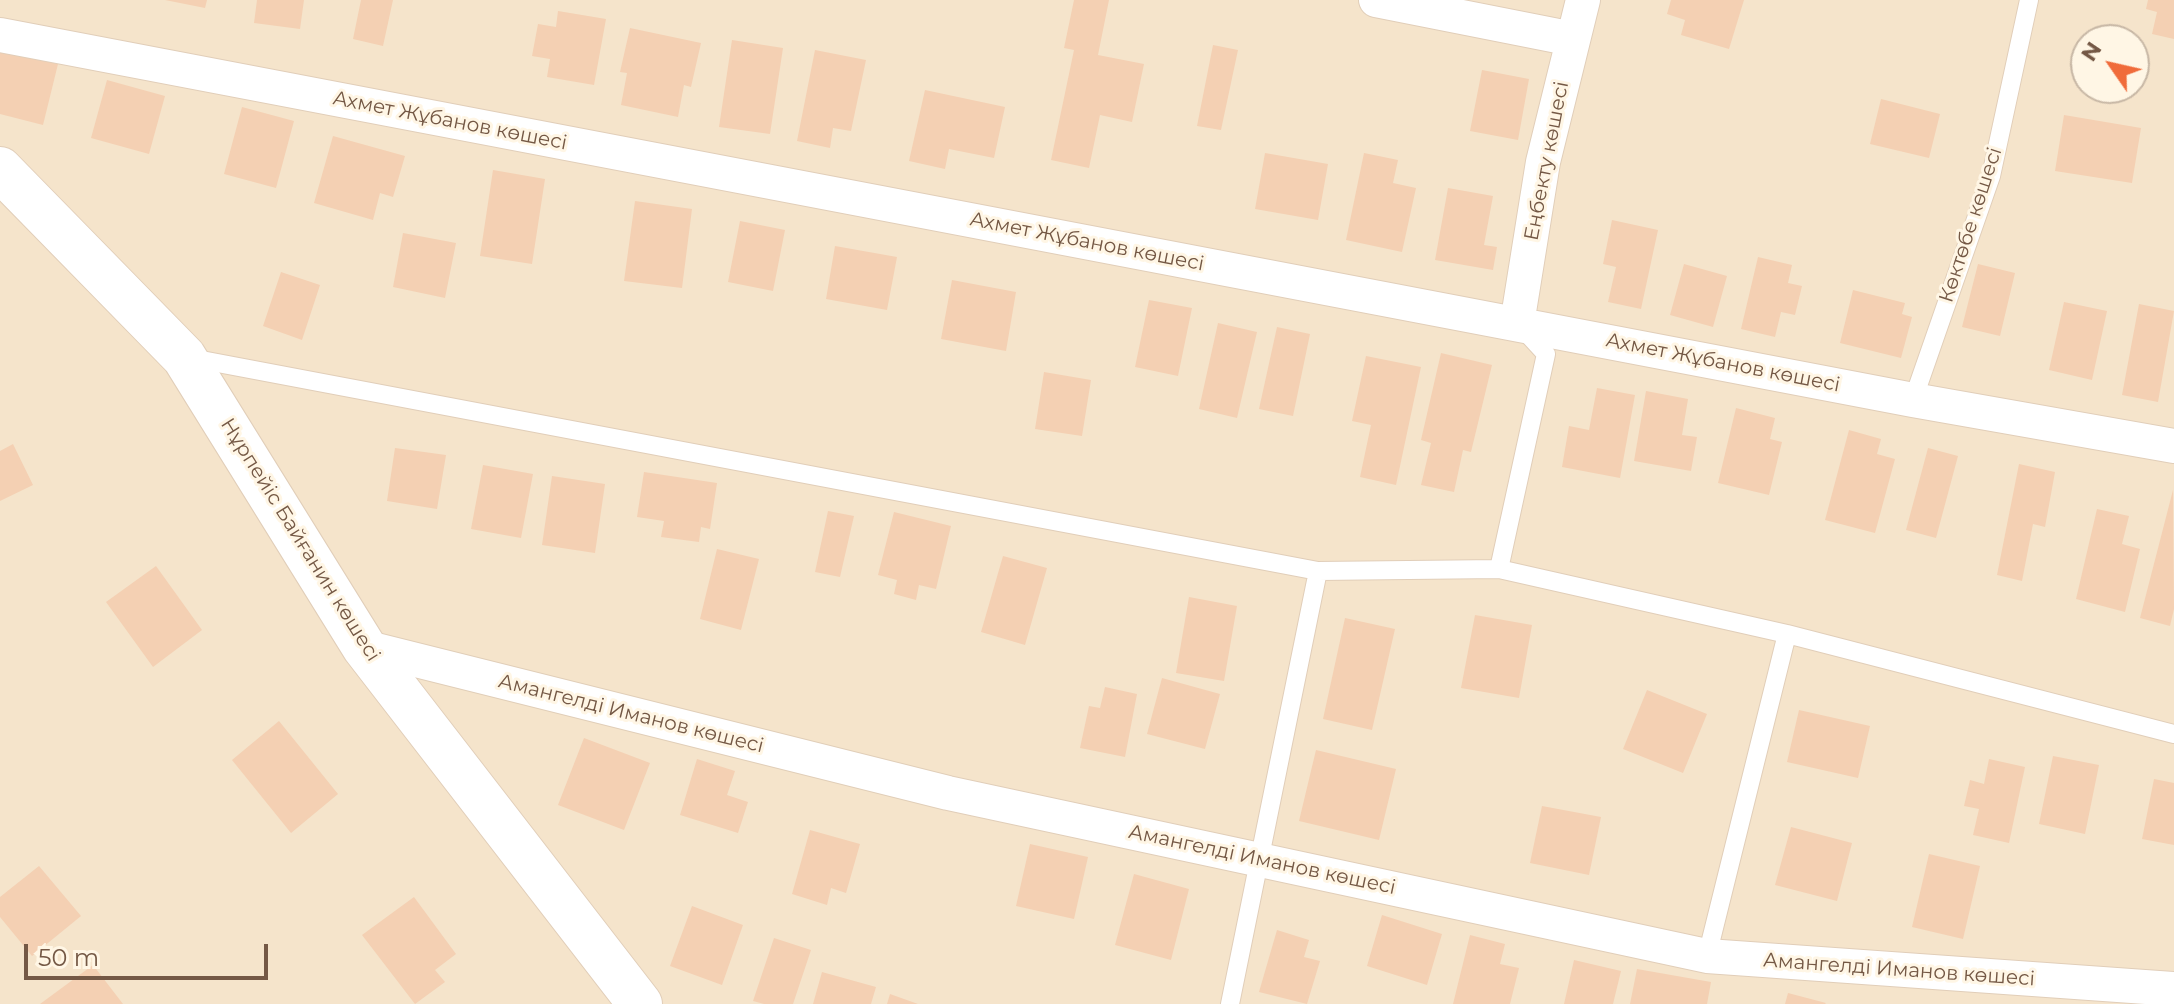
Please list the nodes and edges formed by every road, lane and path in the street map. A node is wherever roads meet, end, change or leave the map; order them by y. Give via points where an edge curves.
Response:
1 (1376, 0) edge
2 (1583, 0) edge
3 (2029, 0) edge
4 (0, 35) edge
5 (1573, 39) junction
6 (0, 169) edge
7 (1517, 324) junction
8 (184, 357) junction
9 (1913, 400) junction
10 (2174, 446) edge
11 (1499, 569) junction
12 (1318, 571) junction
13 (1787, 634) junction
14 (364, 647) junction
15 (2174, 734) edge
16 (1258, 859) junction
17 (1707, 956) junction
18 (2174, 989) edge
19 (640, 1004) edge
20 (1230, 1004) edge

1 - 5 street
2 - 5 street, Еңбекту көшесі
3 - 9 lane, Көктөбе көшесі via 1991,176
4 - 7 street, Ахмет Жұбанов көшесі
5 - 7 street, Еңбекту көшесі via 1543,162
6 - 8 street, Нұрпейіс Байғанин көшесі
7 - 9 street, Ахмет Жұбанов көшесі
7 - 11 lane via 1546,354
8 - 12 lane
8 - 14 street, Нұрпейіс Байғанин көшесі
9 - 10 street, Ахмет Жұбанов көшесі
11 - 12 lane
11 - 13 lane
12 - 16 lane
13 - 15 lane
13 - 17 lane
14 - 16 street, Амангелді Иманов көшесі via 948,793
14 - 19 street, Нұрпейіс Байғанин көшесі
16 - 17 street, Амангелді Иманов көшесі
16 - 20 lane
17 - 18 street, Амангелді Иманов көшесі

